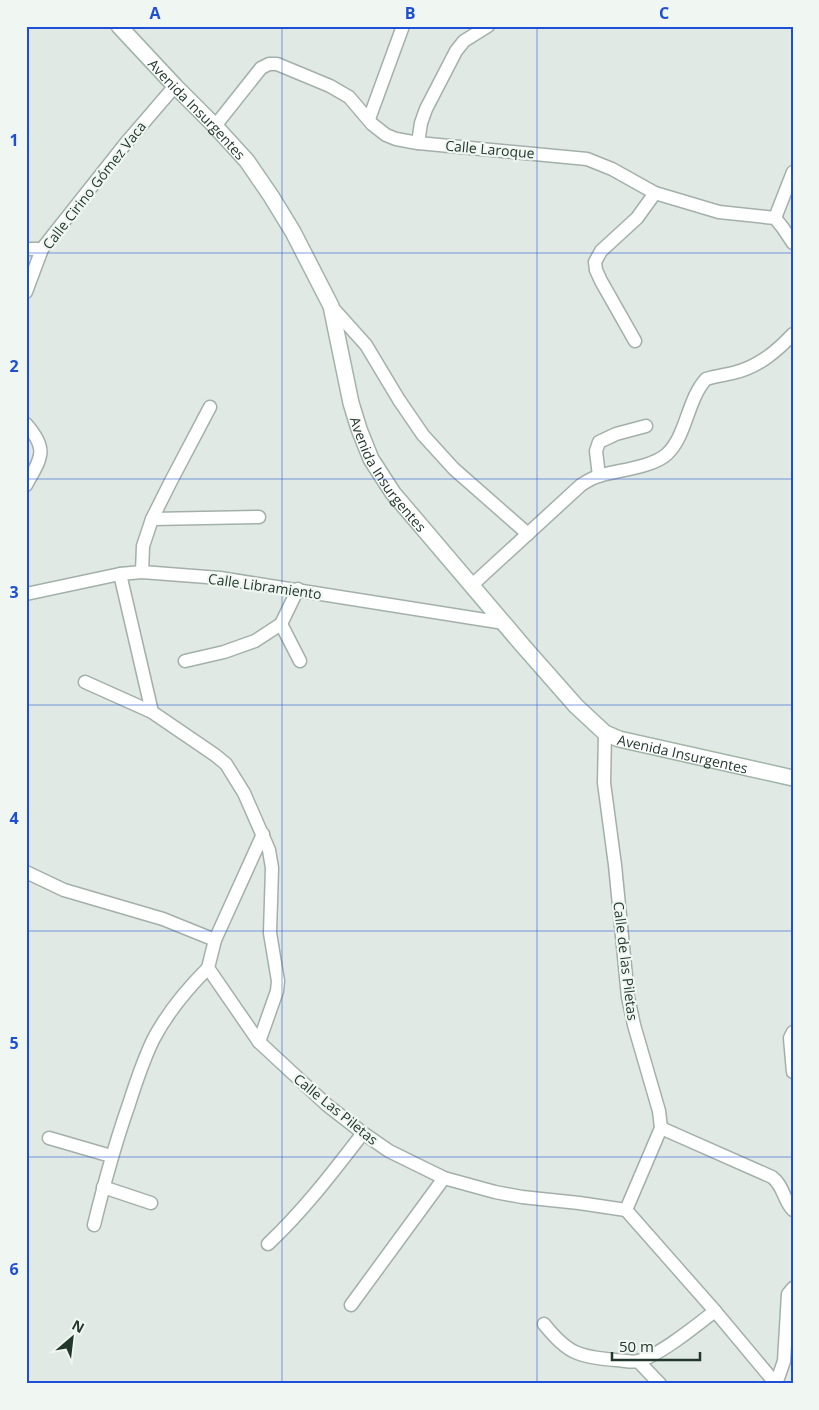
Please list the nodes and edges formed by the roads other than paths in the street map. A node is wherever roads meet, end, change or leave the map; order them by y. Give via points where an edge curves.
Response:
1 (119, 26) edge
2 (403, 26) edge
3 (488, 26) edge
4 (175, 86) junction
5 (369, 119) junction
6 (215, 126) junction
7 (418, 143) junction
8 (793, 172) edge
9 (655, 193) junction
10 (775, 218) junction
11 (793, 243) edge
12 (26, 249) edge
13 (42, 249) junction
14 (26, 292) edge
15 (331, 306) junction
16 (793, 334) edge
17 (636, 341) dead end
18 (210, 407) dead end
19 (26, 424) edge
20 (646, 426) dead end
21 (599, 476) junction
22 (26, 485) edge
23 (259, 517) dead end
24 (152, 519) junction
25 (528, 534) junction
26 (142, 572) junction
27 (120, 574) junction
28 (472, 586) junction
29 (298, 589) junction
30 (26, 594) edge
31 (504, 623) junction
32 (281, 624) junction
33 (184, 661) dead end
34 (300, 661) dead end
35 (85, 682) dead end
36 (152, 712) junction
37 (605, 733) junction
38 (793, 778) edge
39 (263, 834) junction
40 (26, 872) edge
41 (215, 940) junction
42 (208, 968) junction
43 (791, 1035) edge
44 (259, 1042) junction
45 (793, 1072) edge
46 (661, 1128) junction
47 (363, 1133) junction
48 (49, 1138) dead end
49 (111, 1156) junction
50 (444, 1178) junction
51 (103, 1187) junction
52 (151, 1203) dead end
53 (626, 1210) junction
54 (793, 1210) edge
55 (94, 1225) dead end
56 (268, 1244) dead end
57 (793, 1288) edge
58 (351, 1305) dead end
59 (716, 1311) junction
60 (544, 1324) dead end
61 (638, 1361) junction
62 (660, 1384) edge
63 (776, 1384) edge

1 - 4 main road, Avenida Insurgentes
2 - 5 street
3 - 7 street via 464,41 456,52 426,108
4 - 6 main road, Avenida Insurgentes
4 - 13 street, Calle Cirino Gómez Vaca
5 - 6 street, Calle Laroque via 340,91 286,67 269,64 261,68
5 - 7 street, Calle Laroque via 386,135
6 - 15 main road, Avenida Insurgentes via 247,161 271,196
7 - 9 street, Calle Laroque via 587,158
8 - 10 street
9 - 10 street, Calle Laroque via 719,212
9 - 17 street via 637,218 601,251 596,262 601,282
10 - 11 street
12 - 13 street
13 - 14 street, Calle Cirino Gómez Vaca
15 - 25 street via 366,345 423,435 454,469
15 - 28 main road, Avenida Insurgentes via 351,403 371,460 393,493
16 - 21 street via 770,357 735,372 706,379 695,395 677,439 659,460
18 - 24 street
19 - 22 street via 41,446 41,454
20 - 21 street via 598,442
21 - 25 street via 581,485
23 - 24 street
24 - 26 street via 143,546
25 - 28 street
26 - 27 street, Calle Libramiento
26 - 29 street, Calle Libramiento
27 - 30 street, Calle Libramiento
27 - 36 street
28 - 31 main road, Avenida Insurgentes
29 - 31 street, Calle Libramiento
29 - 32 street
31 - 37 main road, Avenida Insurgentes via 576,706
32 - 33 street via 241,647
32 - 34 street
35 - 36 street
36 - 39 street via 226,764 244,792
37 - 38 main road, Avenida Insurgentes via 635,744
37 - 46 street, Calle de las Piletas via 604,783 628,997
39 - 41 street
39 - 44 street via 272,868 270,933 278,981
40 - 41 street via 64,890 164,918
41 - 42 street
42 - 44 street, Calle Las Piletas
42 - 49 street via 174,1006 154,1039
43 - 45 street
44 - 47 street, Calle Las Piletas via 320,1099
46 - 53 street
46 - 54 street via 772,1177 780,1184
47 - 50 street, Calle Las Piletas via 410,1162
47 - 56 street via 292,1221
48 - 49 street
49 - 51 street
50 - 53 street, Calle Las Piletas via 522,1197
50 - 58 street
51 - 52 street
51 - 55 street
53 - 59 street
57 - 63 street via 788,1294 784,1361
59 - 61 street via 662,1350
59 - 63 street
60 - 61 street via 559,1342 578,1354
61 - 62 street

